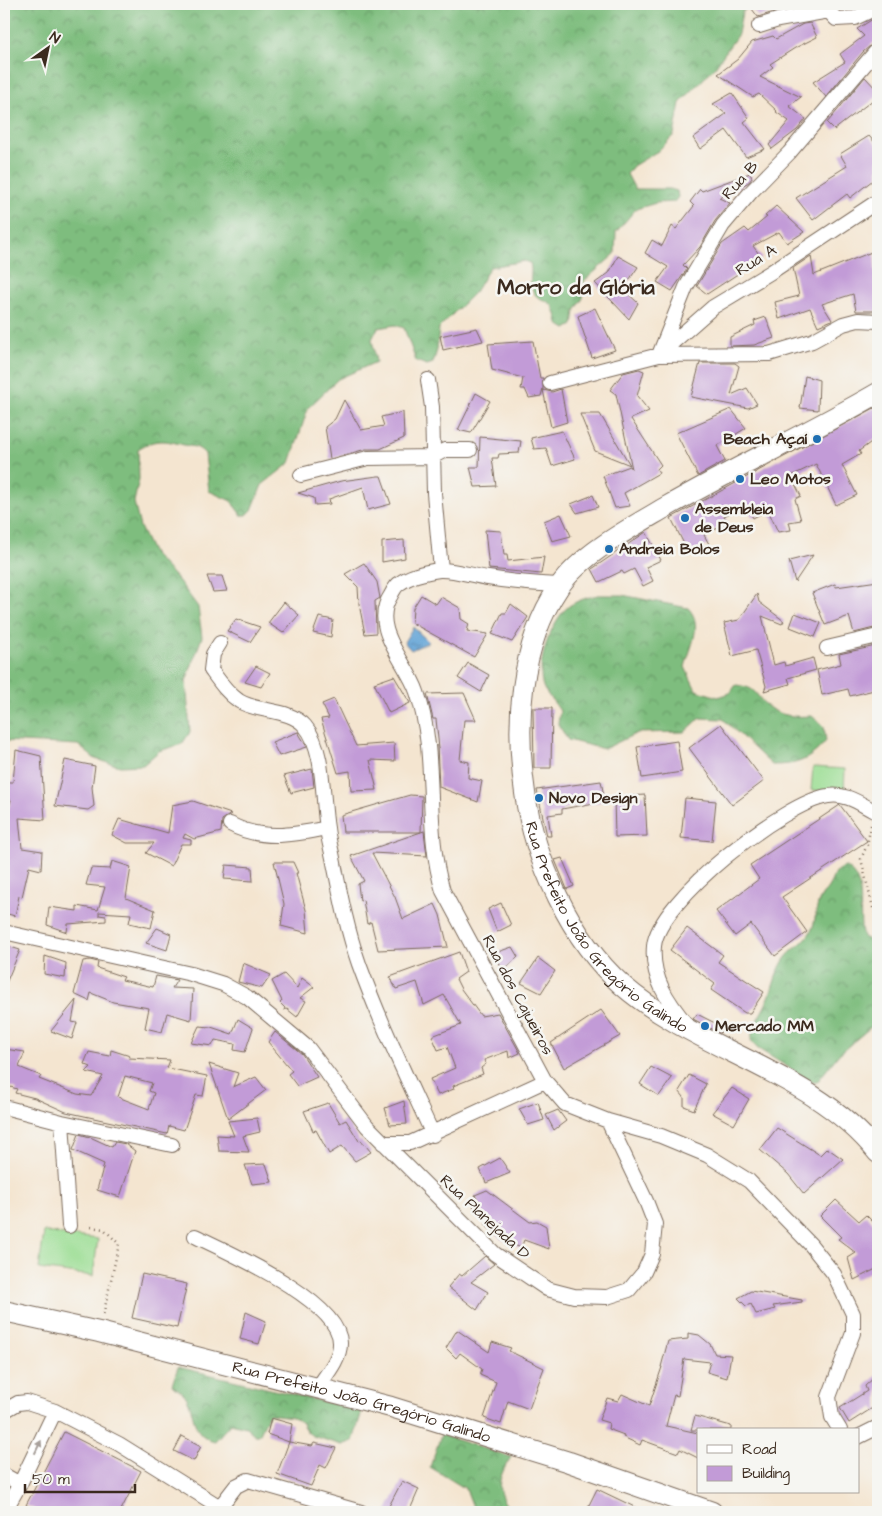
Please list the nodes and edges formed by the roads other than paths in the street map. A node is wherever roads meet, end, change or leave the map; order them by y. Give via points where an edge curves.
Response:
1 (825, 7) edge
2 (878, 8) edge
3 (759, 26) dead end
4 (878, 48) edge
5 (878, 201) edge
6 (878, 322) edge
7 (659, 355) junction
8 (428, 380) dead end
9 (550, 383) dead end
10 (878, 393) edge
11 (470, 450) dead end
12 (432, 457) junction
13 (301, 474) dead end
14 (441, 570) junction
15 (560, 585) junction
16 (878, 636) edge
17 (220, 642) dead end
18 (827, 648) dead end
19 (874, 811) road end
20 (230, 824) dead end
21 (327, 828) junction
22 (4, 932) edge
23 (694, 1033) junction
24 (545, 1081) junction
25 (4, 1107) edge
26 (62, 1122) junction
27 (608, 1122) junction
28 (433, 1135) junction
29 (383, 1143) junction
30 (172, 1145) dead end
31 (878, 1153) edge
32 (69, 1226) dead end
33 (195, 1236) dead end
34 (4, 1311) edge
35 (318, 1387) junction
36 (55, 1411) junction
37 (4, 1412) edge
38 (878, 1427) edge
39 (839, 1428) edge
40 (860, 1436) edge
41 (4, 1475) edge
42 (20, 1484) junction
43 (218, 1510) edge
44 (8, 1511) edge
45 (361, 1512) edge
46 (712, 1512) edge

1 - 2 street via 836,19 855,18
1 - 3 street
4 - 7 street, Rua B via 723,225 686,286
5 - 7 street, Rua A via 712,307
6 - 7 street, Rua A via 858,320 842,324 812,342 770,354
7 - 9 street, Rua A
8 - 12 street via 432,407
10 - 15 main road, Rua Prefeito João Gregório Galindo via 630,528 587,558
11 - 12 street via 445,450
12 - 13 street via 368,458
12 - 14 street
14 - 15 street, Rua dos Cajueiros via 489,579
14 - 24 street, Rua dos Cajueiros via 415,575 398,583 387,601 384,624 417,692 430,764 434,858 443,891
15 - 23 main road, Rua Prefeito João Gregório Galindo via 540,621 528,662 521,711 521,764 534,836 547,875 591,950 620,983 652,1009
16 - 18 street
17 - 21 street via 213,654 211,670 224,688 239,701 288,715 305,725 316,745
19 - 23 street via 845,796 812,800 780,817 734,851 696,882 666,917 654,946 656,975 667,1000
20 - 21 street via 252,834 288,836
21 - 28 street via 340,896 359,963
22 - 29 street, Rua Planejada D via 223,984 274,1018 308,1048
23 - 31 main road, Rua Prefeito João Gregório Galindo via 815,1098 845,1120
24 - 27 street, Rua dos Cajueiros via 565,1104
24 - 28 street
25 - 26 street
26 - 30 street
26 - 32 street
27 - 29 street, Rua Planejada D via 655,1224 652,1254 644,1272 629,1290 607,1296 574,1296 547,1289 524,1276 495,1254
27 - 39 street, Rua dos Cajueiros via 661,1136 699,1152 749,1181 810,1244 834,1274 853,1314 853,1333 829,1396 832,1417
28 - 29 street via 410,1143
33 - 35 street via 261,1268 301,1294 331,1320 338,1332 340,1348
34 - 35 main road, Rua Prefeito João Gregório Galindo
35 - 46 main road, Rua Prefeito João Gregório Galindo via 569,1462
36 - 37 street via 27,1402 18,1403
42 -> 36 street
36 - 43 street via 136,1454
38 - 40 street
41 - 42 street
42 - 44 street
43 - 45 street via 236,1486 248,1480

